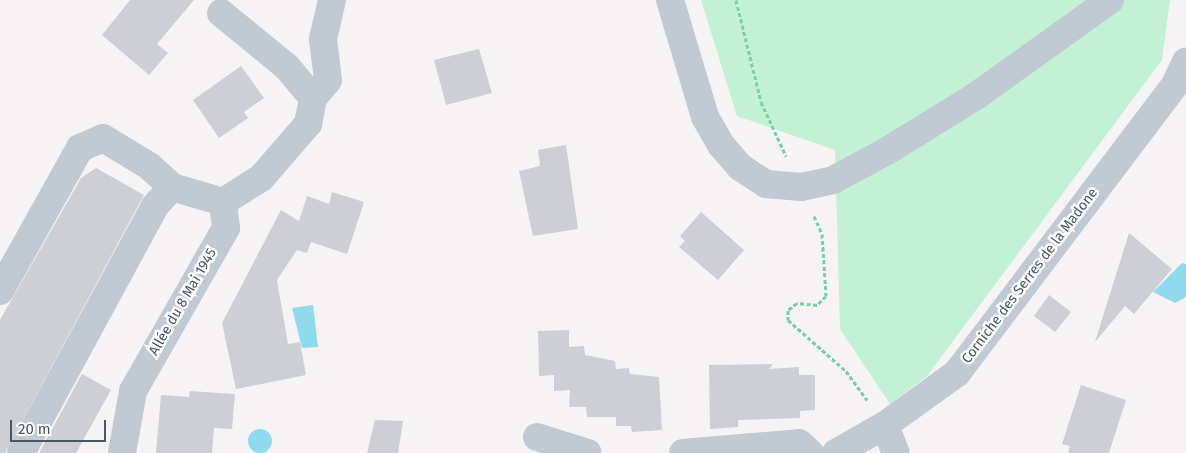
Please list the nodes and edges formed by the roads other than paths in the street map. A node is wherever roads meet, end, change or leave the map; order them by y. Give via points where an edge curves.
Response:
1 (332, 0) edge
2 (670, 0) edge
3 (1110, 0) edge
4 (221, 13) dead end
5 (1186, 61) edge
6 (313, 98) junction
7 (172, 187) junction
8 (223, 202) junction
9 (0, 291) edge
10 (885, 425) junction
11 (537, 437) dead end
12 (21, 453) edge
13 (122, 453) edge
14 (588, 453) edge
15 (682, 453) edge
16 (810, 453) edge
17 (836, 453) edge
18 (896, 453) edge

1 - 6 street via 323,39 328,80
2 - 3 street via 705,117 721,145 740,167 766,184 801,187 833,180 887,151 976,96
4 - 6 street via 287,67
5 - 10 street, Corniche des Serres de la Madone via 1175,84 986,338 957,372
6 - 8 street via 308,124 261,178
7 - 8 street
7 - 9 street via 149,166 103,138 80,148
7 - 12 street via 155,206
8 - 13 street, Allée du 8 Mai 1945 via 226,228 133,391
10 - 17 street, Corniche des Serres de la Madone
10 - 18 street
11 - 14 street
15 - 16 street via 799,443

